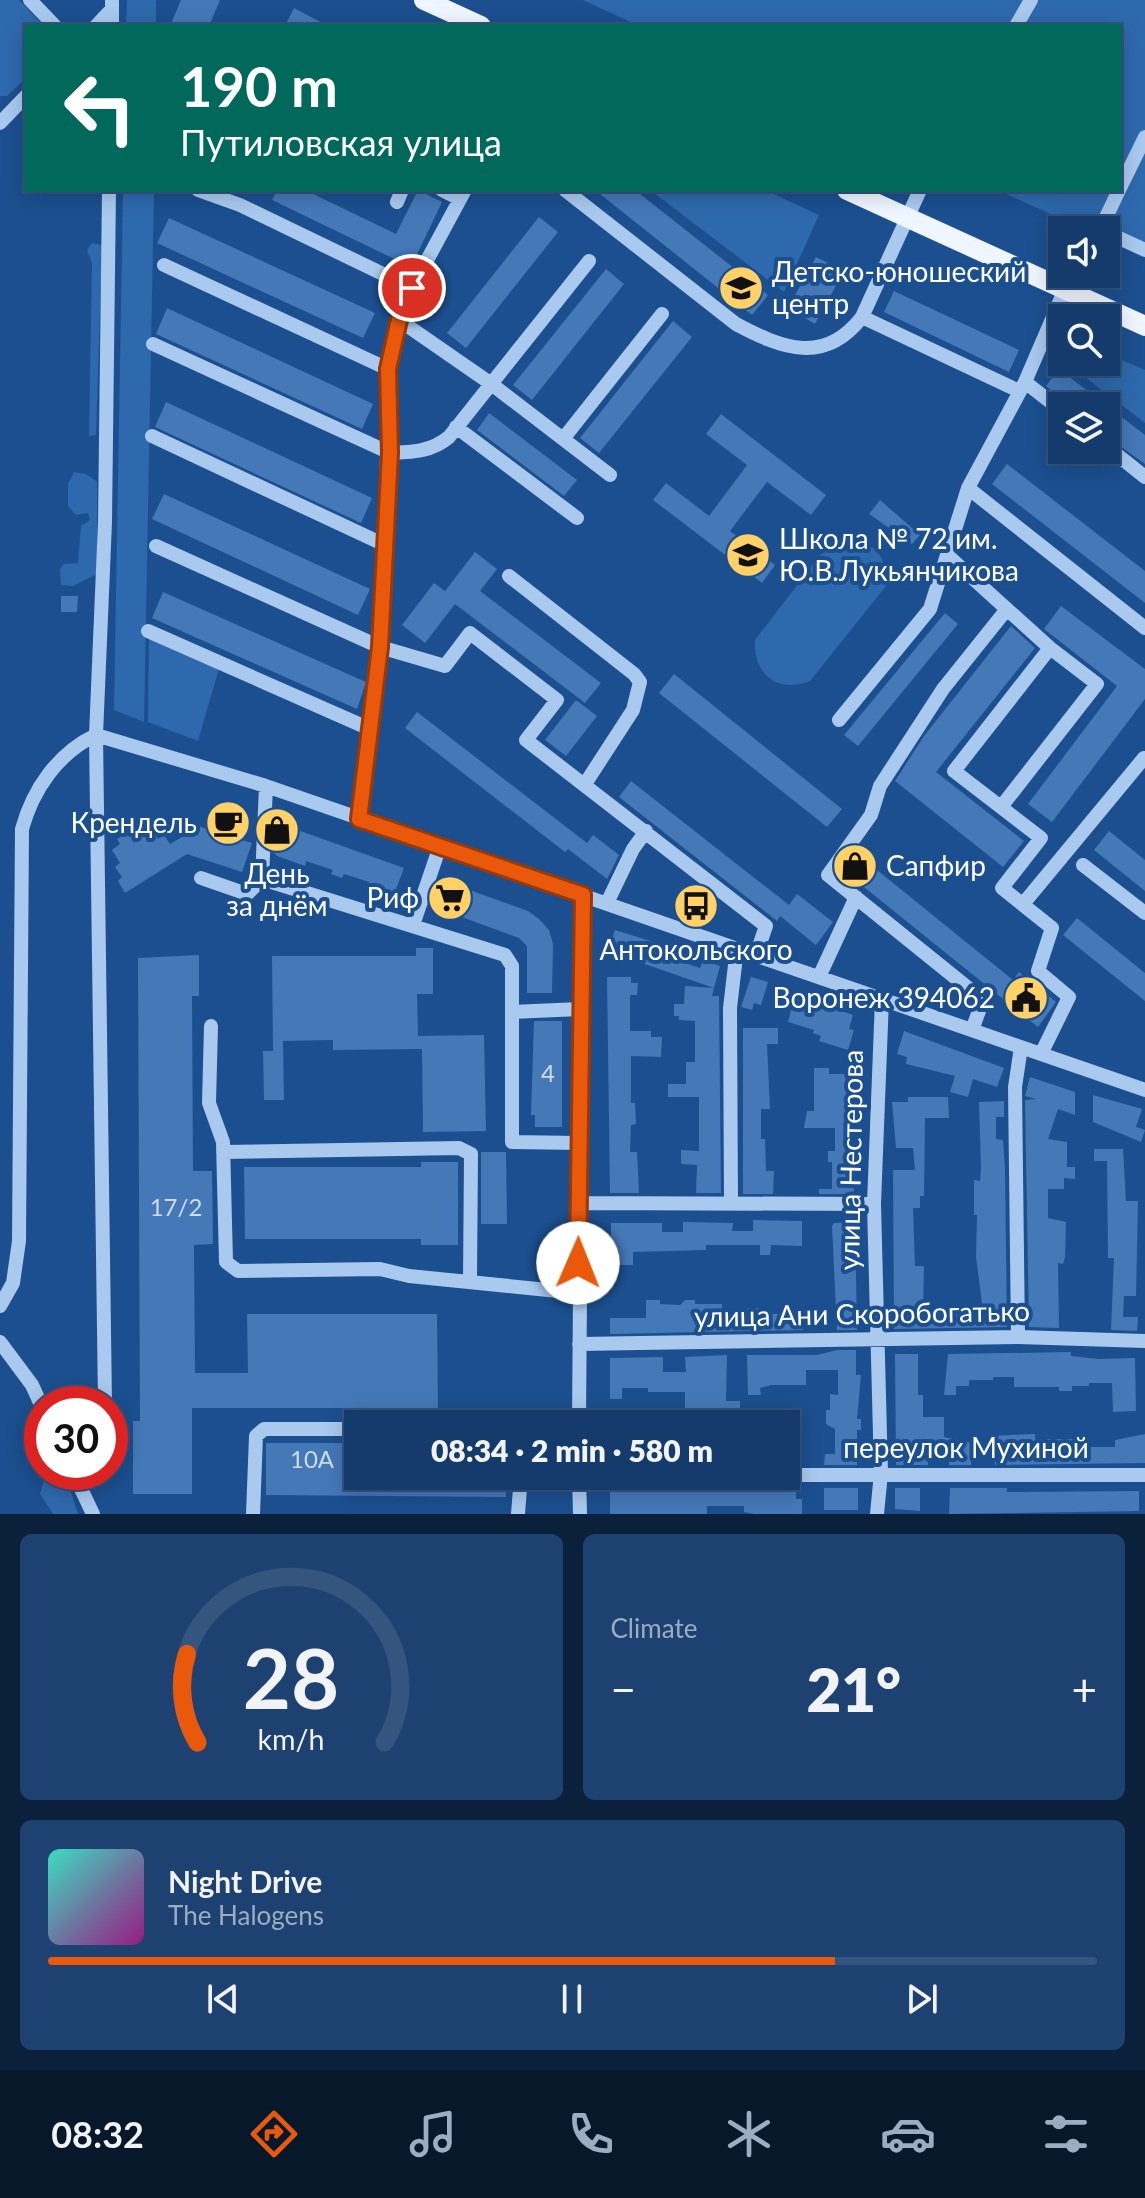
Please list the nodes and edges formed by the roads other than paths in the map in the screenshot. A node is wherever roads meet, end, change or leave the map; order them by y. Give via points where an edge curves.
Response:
1 (30, 0) edge
2 (424, 0) edge
3 (1031, 0) edge
4 (112, 4) edge
5 (53, 24) edge
6 (97, 24) edge
7 (477, 24) edge
8 (1017, 24) edge
9 (24, 98) edge
10 (2, 115) edge
11 (1145, 137) edge
12 (1122, 185) edge
13 (109, 192) edge
14 (209, 192) edge
15 (568, 192) edge
16 (851, 192) edge
17 (919, 192) edge
18 (1119, 192) edge
19 (462, 194) edge
20 (1108, 216) edge
21 (905, 217) junction
22 (1120, 239) edge
23 (1145, 250) edge
24 (589, 261) dead end
25 (164, 265) dead end
26 (1048, 276) edge
27 (412, 288) junction
28 (1070, 288) edge
29 (1076, 288) edge
30 (662, 314) dead end
31 (862, 317) junction
32 (399, 320) junction
33 (1145, 326) edge
34 (153, 344) dead end
35 (388, 369) junction
36 (490, 383) junction
37 (1022, 386) junction
38 (1048, 402) edge
39 (456, 427) junction
40 (152, 436) dead end
41 (563, 439) junction
42 (390, 453) junction
43 (1120, 457) edge
44 (610, 475) dead end
45 (1145, 477) edge
46 (968, 488) junction
47 (577, 518) dead end
48 (385, 545) junction
49 (156, 546) dead end
50 (947, 555) junction
51 (509, 576) dead end
52 (1007, 609) junction
53 (1145, 628) edge
54 (148, 631) dead end
55 (380, 647) junction
56 (1050, 648) junction
57 (839, 720) dead end
58 (370, 729) junction
59 (96, 735) junction
60 (1145, 758) edge
61 (585, 784) junction
62 (266, 786) junction
63 (1001, 807) junction
64 (359, 819) junction
65 (646, 831) junction
66 (440, 846) junction
67 (1083, 865) dead end
68 (201, 878) dead end
69 (262, 879) junction
70 (583, 895) junction
71 (856, 897) junction
72 (607, 903) junction
73 (1023, 904) junction
74 (1145, 913) edge
75 (413, 925) junction
76 (737, 948) junction
77 (756, 955) junction
78 (819, 977) junction
79 (882, 999) junction
80 (580, 1009) junction
81 (512, 1012) junction
82 (211, 1026) dead end
83 (972, 1030) junction
84 (1021, 1047) junction
85 (1041, 1054) junction
86 (1145, 1090) edge
87 (579, 1143) junction
88 (223, 1152) junction
89 (579, 1203) junction
90 (731, 1203) junction
91 (874, 1204) junction
92 (470, 1280) junction
93 (578, 1293) junction
94 (0, 1306) edge
95 (1018, 1337) junction
96 (876, 1341) junction
97 (1145, 1341) edge
98 (0, 1342) edge
99 (579, 1344) junction
100 (32, 1386) edge
101 (105, 1386) edge
102 (579, 1410) edge
103 (344, 1429) edge
104 (881, 1473) junction
105 (800, 1475) edge
106 (1145, 1475) edge
107 (82, 1490) edge
108 (520, 1490) edge
109 (579, 1490) edge
110 (93, 1514) edge
111 (253, 1514) edge
112 (518, 1514) edge
113 (580, 1514) edge
114 (877, 1514) edge

1 - 5 street
2 - 7 main road
3 - 8 street
4 - 6 street
9 - 10 street
11 - 12 street
13 - 59 street
14 - 27 street
15 - 31 street via 736,324 765,340 804,349 830,346
16 - 21 main road
17 - 21 street
18 - 20 street
19 - 27 street
21 - 26 main road
21 - 31 street
22 - 23 street
24 - 36 street
25 - 35 street
27 - 32 street
28 - 37 street
29 - 33 main road
30 - 41 street
31 - 37 street
32 - 35 street
32 - 36 street
34 - 42 street
35 - 42 street
36 - 39 street
36 - 41 street
37 - 38 street
37 - 46 street
39 - 42 street via 438,446
39 - 47 street
40 - 48 street
41 - 44 street
42 - 48 street
43 - 45 street
46 - 50 street
46 - 53 street
48 - 55 street
49 - 55 street
50 - 52 street
50 - 57 street via 930,609
51 - 61 street via 640,682 633,710
52 - 56 street
52 - 71 street via 943,689 880,786 871,815 828,875
54 - 58 street
55 - 58 street
55 - 61 street via 445,666 470,633 557,700 526,740
56 - 63 street via 1097,684
56 - 63 street via 954,771
58 - 64 street
59 - 62 street
59 - 94 street via 51,770 22,829 19,1241 13,1283
59 - 101 street
60 - 73 street
61 - 65 street
62 - 64 street
62 - 69 street
63 - 73 street via 1041,838 1002,888
64 - 66 street
65 - 72 street
65 - 77 street via 766,926
66 - 70 street
66 - 75 street
67 - 74 street
68 - 69 street via 247,894
69 - 75 street
70 - 72 street
70 - 80 street
71 - 78 street
71 - 83 street via 983,1000
72 - 76 street
73 - 85 street via 1052,928 1038,971 1069,997
75 - 81 street via 505,955 512,966
76 - 77 street
76 - 90 street via 730,1008
77 - 78 street
78 - 79 street
79 - 83 street
79 - 91 street, улица Нестерова
80 - 81 street
80 - 87 street
81 - 87 street via 512,1142
82 - 88 street via 209,1103
83 - 84 street
84 - 85 street
84 - 95 street via 1015,1087
85 - 86 street
87 - 89 street
88 - 92 street via 226,1262 238,1271 380,1269
88 - 92 street via 459,1148 471,1154
89 - 90 street
89 - 93 street
90 - 91 street
91 - 96 street, улица Нестерова
92 - 93 street
93 - 99 street
95 - 96 street, улица Ани Скоробогатько
95 - 97 street, улица Ани Скоробогатько
96 - 99 street, улица Ани Скоробогатько
96 - 104 street, улица Нестерова
98 - 100 street
99 - 102 street
103 - 111 street via 264,1429 256,1436
104 - 105 street, переулок Мухиной
104 - 106 street, переулок Мухиной
104 - 114 street, улица Нестерова
107 - 110 street
108 - 112 street
109 - 113 street

